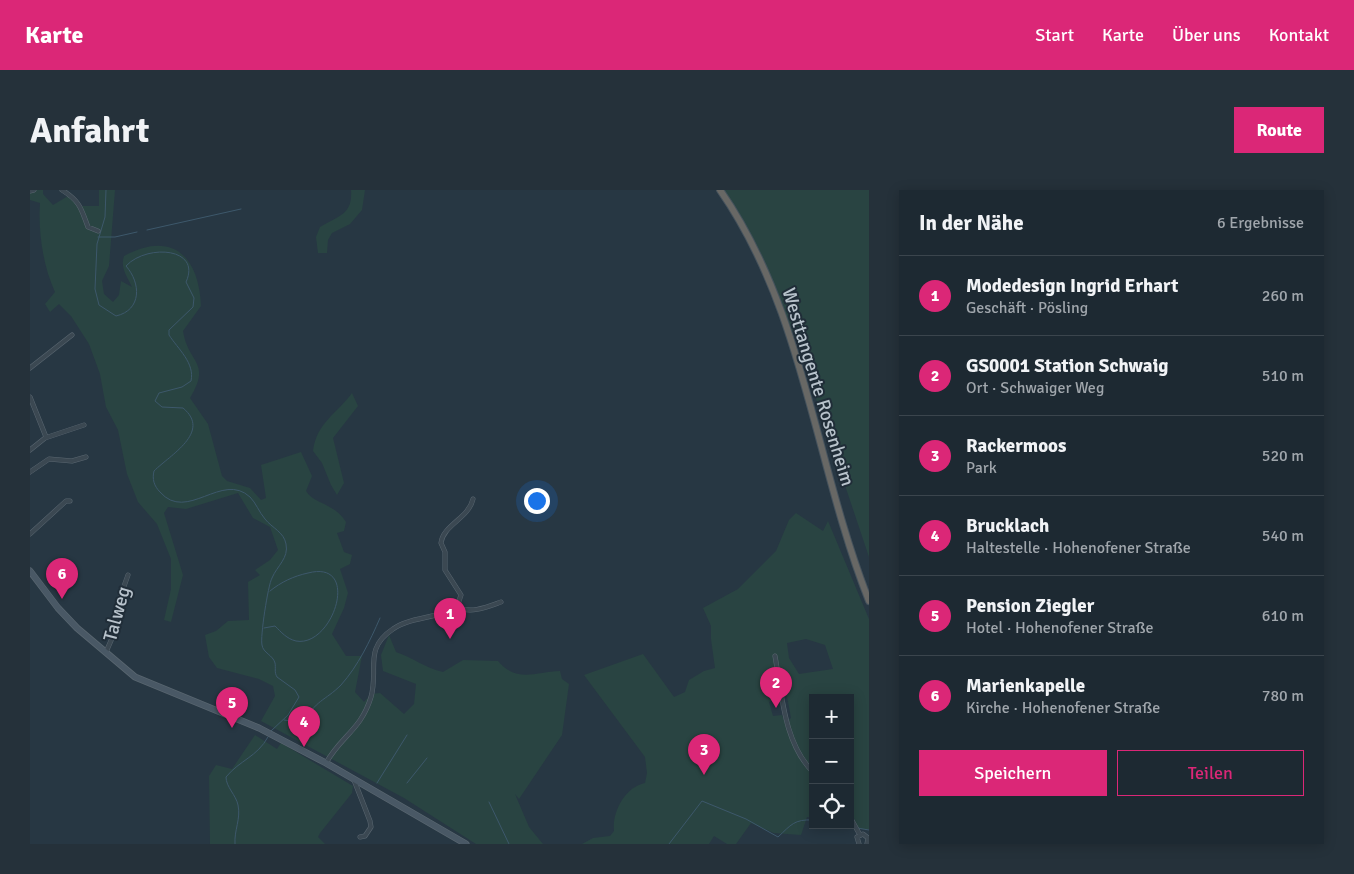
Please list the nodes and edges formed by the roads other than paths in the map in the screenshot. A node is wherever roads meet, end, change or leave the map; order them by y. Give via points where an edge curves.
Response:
1 (34, 190) edge
2 (62, 190) edge
3 (720, 190) edge
4 (30, 191) edge
5 (98, 231) dead end
6 (72, 335) dead end
7 (30, 368) edge
8 (30, 397) edge
9 (84, 425) dead end
10 (46, 437) junction
11 (30, 450) edge
12 (86, 457) dead end
13 (30, 472) edge
14 (473, 499) dead end
15 (70, 501) dead end
16 (30, 534) edge
17 (30, 571) edge
18 (128, 575) dead end
19 (869, 601) edge
20 (502, 602) dead end
21 (457, 607) junction
22 (106, 652) junction
23 (774, 656) dead end
24 (326, 763) junction
25 (809, 768) edge
26 (352, 778) junction
27 (854, 824) edge
28 (860, 835) junction
29 (360, 837) dead end
30 (466, 844) edge
31 (859, 844) edge
32 (867, 844) edge

1 - 4 street
2 - 5 street via 79,203 88,227
3 - 19 highway, Westtangente Rosenheim via 749,237 778,302 838,510
6 - 7 street
8 - 10 street
9 - 10 street
10 - 11 street
12 - 13 street via 72,461 49,459
14 - 21 street via 470,510 444,534 440,543 445,552 445,570 461,595
15 - 16 street via 66,501
17 - 22 main road via 58,608
18 - 22 street, Talweg
20 - 21 street via 476,610
21 - 24 street via 429,618 402,623 383,636 372,655 374,687 366,712
22 - 24 main road via 136,677 259,728
23 - 25 street via 794,747
24 - 26 main road
26 - 29 street via 371,827 365,836
26 - 30 main road
27 - 28 street
28 - 31 street via 857,839
28 - 32 street via 868,836

